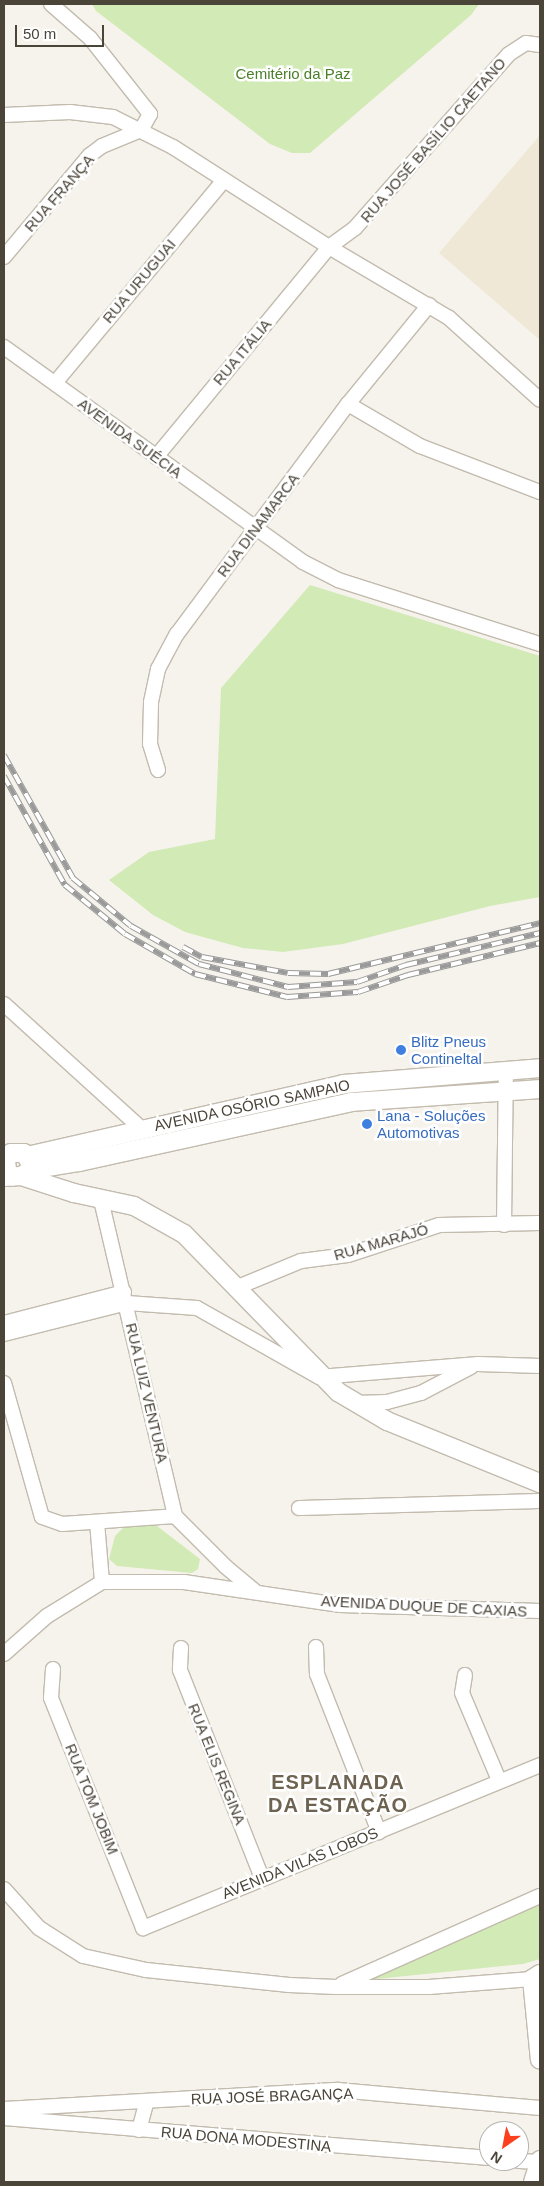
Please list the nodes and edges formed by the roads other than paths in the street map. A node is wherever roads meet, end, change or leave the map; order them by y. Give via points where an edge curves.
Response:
1 (51, 4) edge
2 (540, 45) edge
3 (4, 115) edge
4 (141, 130) junction
5 (120, 139) junction
6 (173, 146) junction
7 (224, 180) junction
8 (329, 247) junction
9 (4, 256) edge
10 (428, 305) junction
11 (4, 347) edge
12 (55, 383) junction
13 (540, 400) edge
14 (348, 404) junction
15 (156, 457) junction
16 (540, 492) edge
17 (255, 529) junction
18 (540, 644) edge
19 (158, 770) dead end
20 (4, 1004) edge
21 (540, 1068) edge
22 (506, 1070) junction
23 (540, 1089) edge
24 (507, 1092) junction
25 (142, 1129) junction
26 (6, 1156) edge
27 (79, 1162) junction
28 (20, 1171) edge
29 (74, 1194) junction
30 (101, 1200) junction
31 (540, 1223) edge
32 (504, 1225) junction
33 (238, 1287) junction
34 (125, 1297) junction
35 (4, 1323) edge
36 (4, 1334) edge
37 (478, 1364) junction
38 (540, 1366) edge
39 (421, 1367) junction
40 (344, 1372) junction
41 (320, 1377) junction
42 (4, 1383) edge
43 (338, 1392) junction
44 (421, 1393) junction
45 (387, 1402) junction
46 (358, 1404) junction
47 (386, 1421) junction
48 (540, 1483) edge
49 (540, 1501) edge
50 (299, 1508) dead end
51 (175, 1516) junction
52 (97, 1522) junction
53 (226, 1567) junction
54 (102, 1582) junction
55 (210, 1585) junction
56 (256, 1591) junction
57 (540, 1611) edge
58 (181, 1648) dead end
59 (316, 1648) dead end
60 (4, 1654) edge
61 (53, 1669) dead end
62 (465, 1674) dead end
63 (540, 1765) edge
64 (500, 1780) junction
65 (379, 1832) junction
66 (262, 1878) junction
67 (4, 1889) edge
68 (540, 1896) edge
69 (144, 1928) joint
70 (536, 1977) edge
71 (336, 1987) junction
72 (540, 2060) edge
73 (147, 2102) junction
74 (540, 2108) edge
75 (4, 2109) edge
76 (4, 2118) edge
77 (139, 2130) junction
78 (479, 2157) edge
79 (540, 2162) edge
80 (534, 2182) edge

1 - 4 street via 90,38 150,114
2 - 8 street, RUA JOSÉ BASÍLIO CAETANO via 526,42 509,54 355,228
3 - 4 street via 70,112 113,117
4 - 5 street, RUA FRANÇA
4 - 6 street
5 - 6 street
5 - 9 street, RUA FRANÇA via 90,155
6 - 7 street
7 - 8 street
7 - 12 street, RUA URUGUAI
8 - 10 street
8 - 15 street, RUA ITÁLIA
10 - 13 street via 449,318
10 - 14 street, RUA DINAMARCA
11 - 12 street, AVENIDA SUÉCIA
12 - 15 street, AVENIDA SUÉCIA
14 - 16 street via 420,446
14 - 17 street, RUA DINAMARCA
15 - 17 street, AVENIDA SUÉCIA
17 - 18 street, AVENIDA SUÉCIA via 303,562 338,580
17 - 19 street, RUA DINAMARCA via 177,634 158,669 151,702 150,744
20 - 25 street
21 - 22 street, AVENIDA OSÓRIO SAMPAIO
22 - 24 street
22 - 25 street, AVENIDA OSÓRIO SAMPAIO via 343,1084
23 - 24 street, AVENIDA OSÓRIO SAMPAIO
24 - 27 street, AVENIDA OSÓRIO SAMPAIO via 351,1102
24 - 32 street
25 - 28 street, AVENIDA OSÓRIO SAMPAIO
26 - 28 street via 5,1168
27 - 28 street, AVENIDA OSÓRIO SAMPAIO
27 - 29 street via 71,1176 70,1187
28 - 29 street
29 - 30 street
30 - 33 street via 134,1206 184,1234
30 - 34 street, RUA LUIZ VENTURA
31 - 32 street, RUA MARAJÓ
32 - 33 street, RUA MARAJÓ via 439,1225 348,1255 302,1261
33 - 41 street
34 - 35 street
34 - 36 street
34 - 41 street via 198,1308
34 - 51 street, RUA LUIZ VENTURA
37 - 38 street
37 - 39 street
37 - 44 street
39 - 40 street
39 - 44 street via 425,1382
40 - 41 street
40 - 43 street via 337,1383
41 - 43 street
42 - 52 street via 42,1516 62,1524
43 - 46 street
44 - 45 street
45 - 46 street
45 - 47 street
46 - 47 street
47 - 48 street
49 - 50 street
51 - 52 street
51 - 53 street
52 - 54 street
53 - 55 street
53 - 56 street
54 - 55 street, AVENIDA DUQUE DE CAXIAS
54 - 60 street via 47,1616
55 - 56 street, AVENIDA DUQUE DE CAXIAS
56 - 57 street, AVENIDA DUQUE DE CAXIAS via 340,1605
58 - 66 street, RUA ELIS REGINA via 180,1670
59 - 65 street via 317,1674
61 - 69 street, RUA TOM JOBIM via 51,1698
62 - 64 street via 462,1693
63 - 64 street, AVENIDA VILAS LOBOS
64 - 65 street, AVENIDA VILAS LOBOS
65 - 66 street, AVENIDA VILAS LOBOS
66 - 69 street, AVENIDA VILAS LOBOS
67 - 71 street via 39,1928 83,1956 146,1970
68 - 71 street
70 - 71 street via 429,1987
70 - 72 street
73 - 74 street, RUA JOSÉ BRAGANÇA via 338,2090
73 - 75 street, RUA JOSÉ BRAGANÇA
73 - 77 street
76 - 77 street, RUA DONA MODESTINA
77 - 78 street, RUA DONA MODESTINA
79 - 80 street

